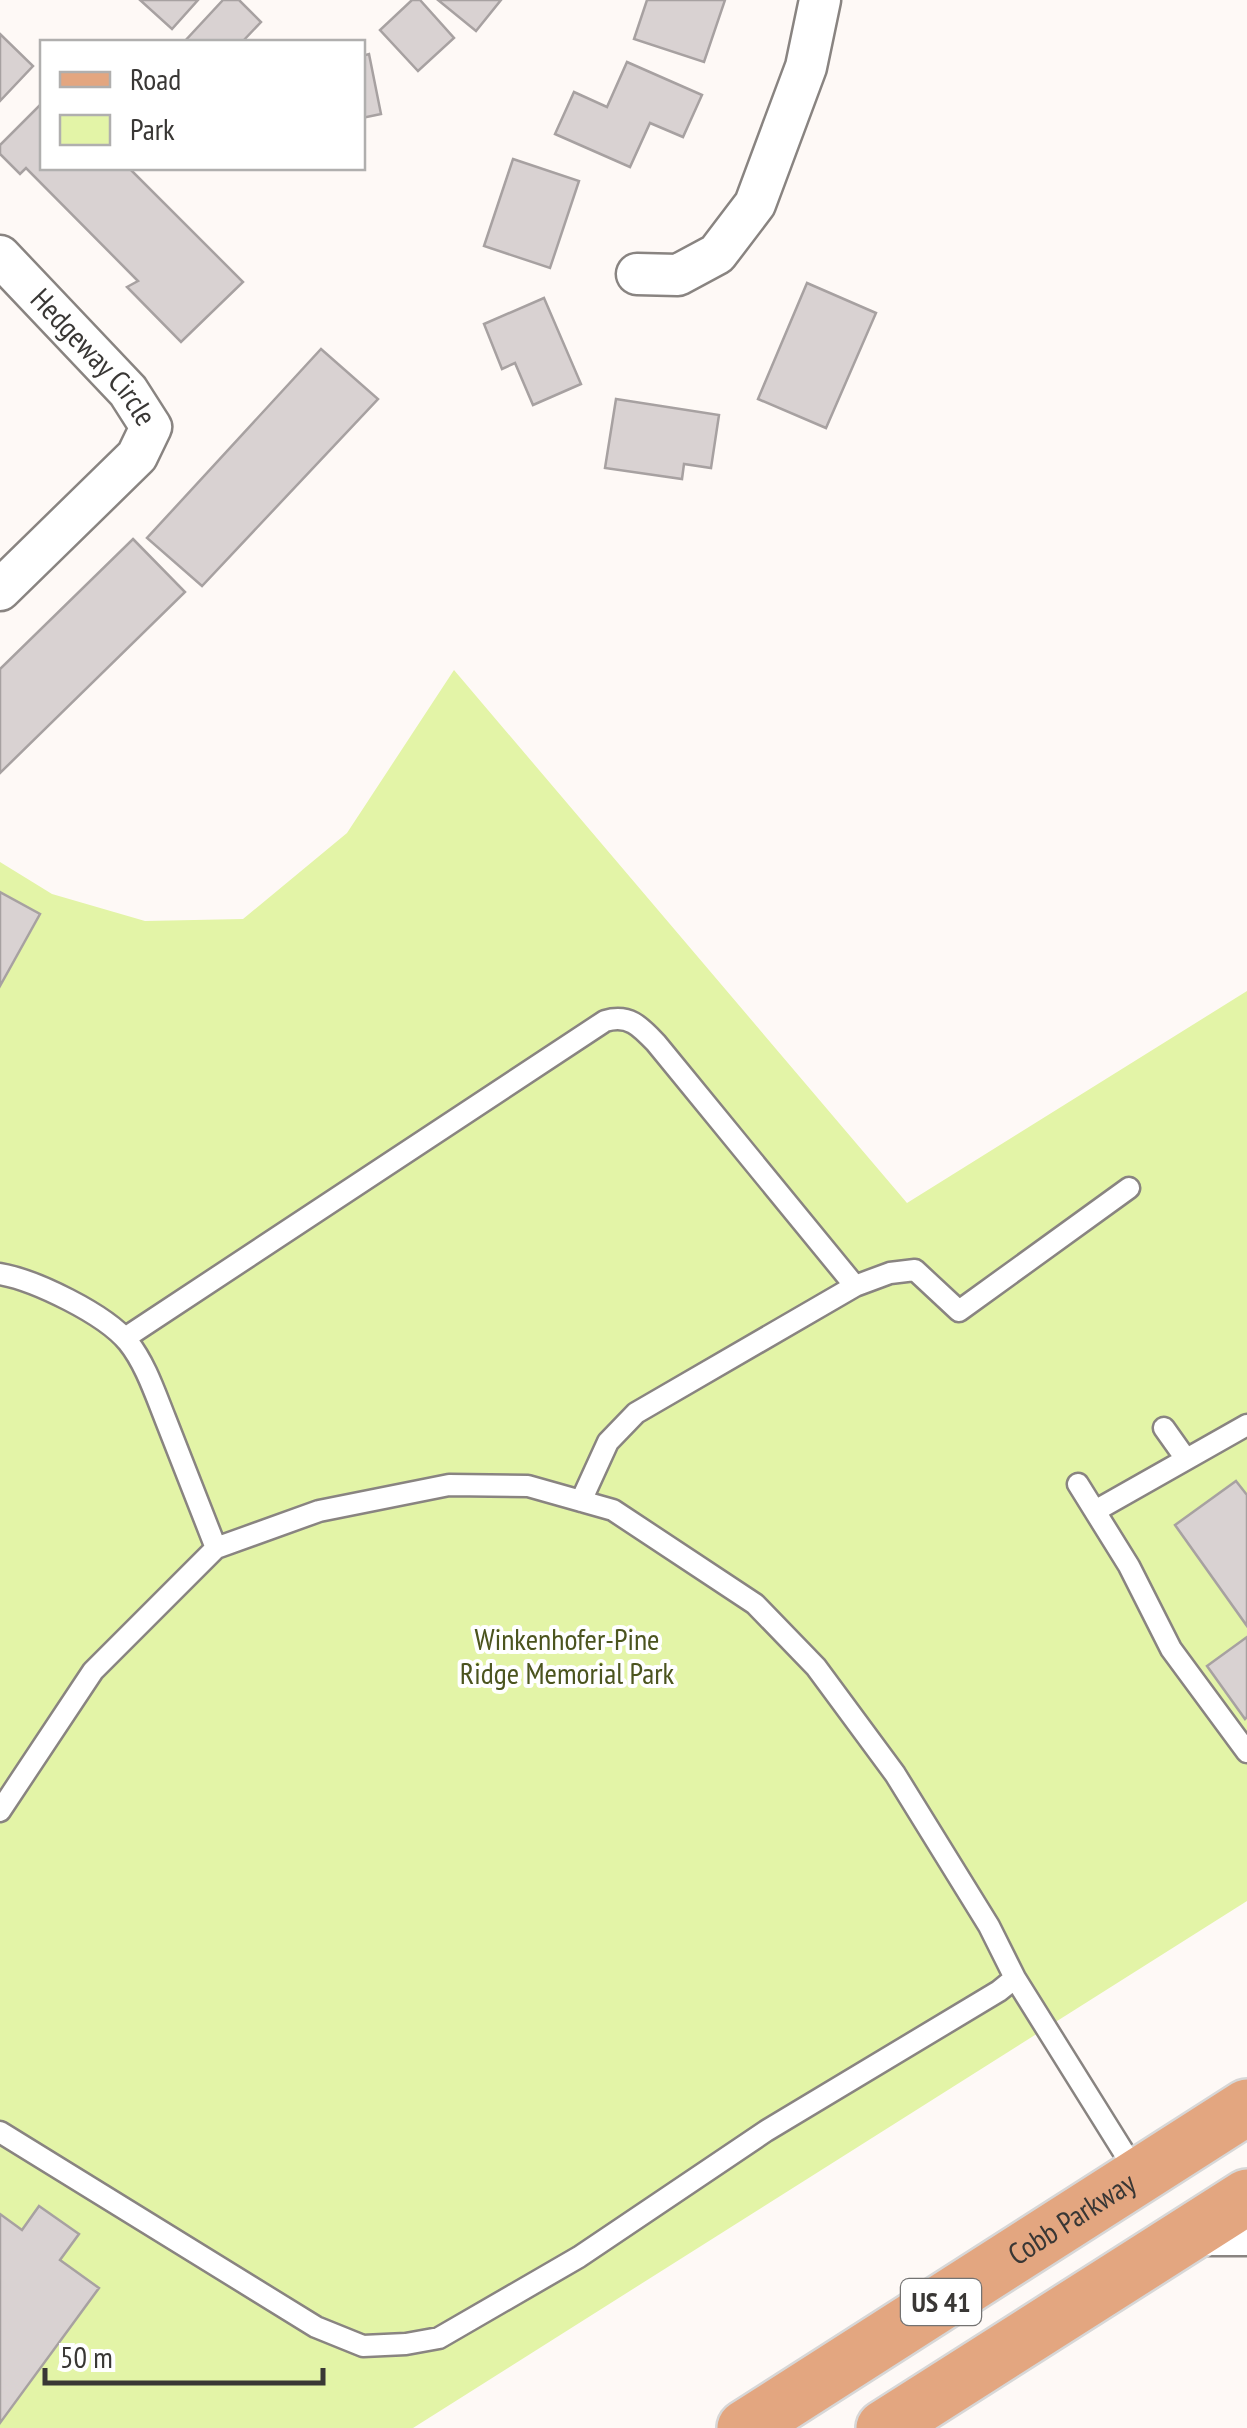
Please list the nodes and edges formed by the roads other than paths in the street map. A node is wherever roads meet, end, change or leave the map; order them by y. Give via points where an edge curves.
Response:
1 (820, 0) edge
2 (0, 256) edge
3 (637, 274) dead end
4 (0, 590) edge
5 (1129, 1188) dead end
6 (0, 1274) edge
7 (855, 1286) junction
8 (125, 1338) junction
9 (1247, 1425) edge
10 (1164, 1428) dead end
11 (1186, 1459) junction
12 (1078, 1484) dead end
13 (581, 1501) junction
14 (1096, 1511) junction
15 (216, 1548) junction
16 (1247, 1752) edge
17 (0, 1811) edge
18 (1015, 1978) junction
19 (1247, 2107) edge
20 (0, 2132) edge
21 (1139, 2177) junction
22 (1247, 2197) edge
23 (1247, 2235) edge
24 (1186, 2236) junction
25 (745, 2428) edge
26 (884, 2428) edge

1 - 3 street via 806,66 756,204 716,254 678,275
2 - 4 street, Hedgeway Circle via 128,390 151,427 137,456
5 - 7 lane via 958,1311 915,1270
6 - 8 lane via 27,1279
7 - 8 lane via 656,1043 637,1023 619,1017 511,1081
7 - 13 lane via 636,1413 608,1442
8 - 15 lane
9 - 11 lane
10 - 11 lane
11 - 14 lane
12 - 14 lane
13 - 15 lane via 528,1486 449,1486 319,1511
13 - 18 lane via 613,1510 754,1604 816,1667 895,1774
14 - 16 lane via 1172,1649
15 - 17 lane via 93,1670
18 - 20 lane via 579,2257 440,2338 406,2344 364,2346 316,2327
18 - 21 lane
19 - 21 main road, Cobb Parkway / US 41
21 - 25 main road, Cobb Parkway / US 41
22 - 24 main road, US 41
23 - 24 street
24 - 26 main road, US 41

